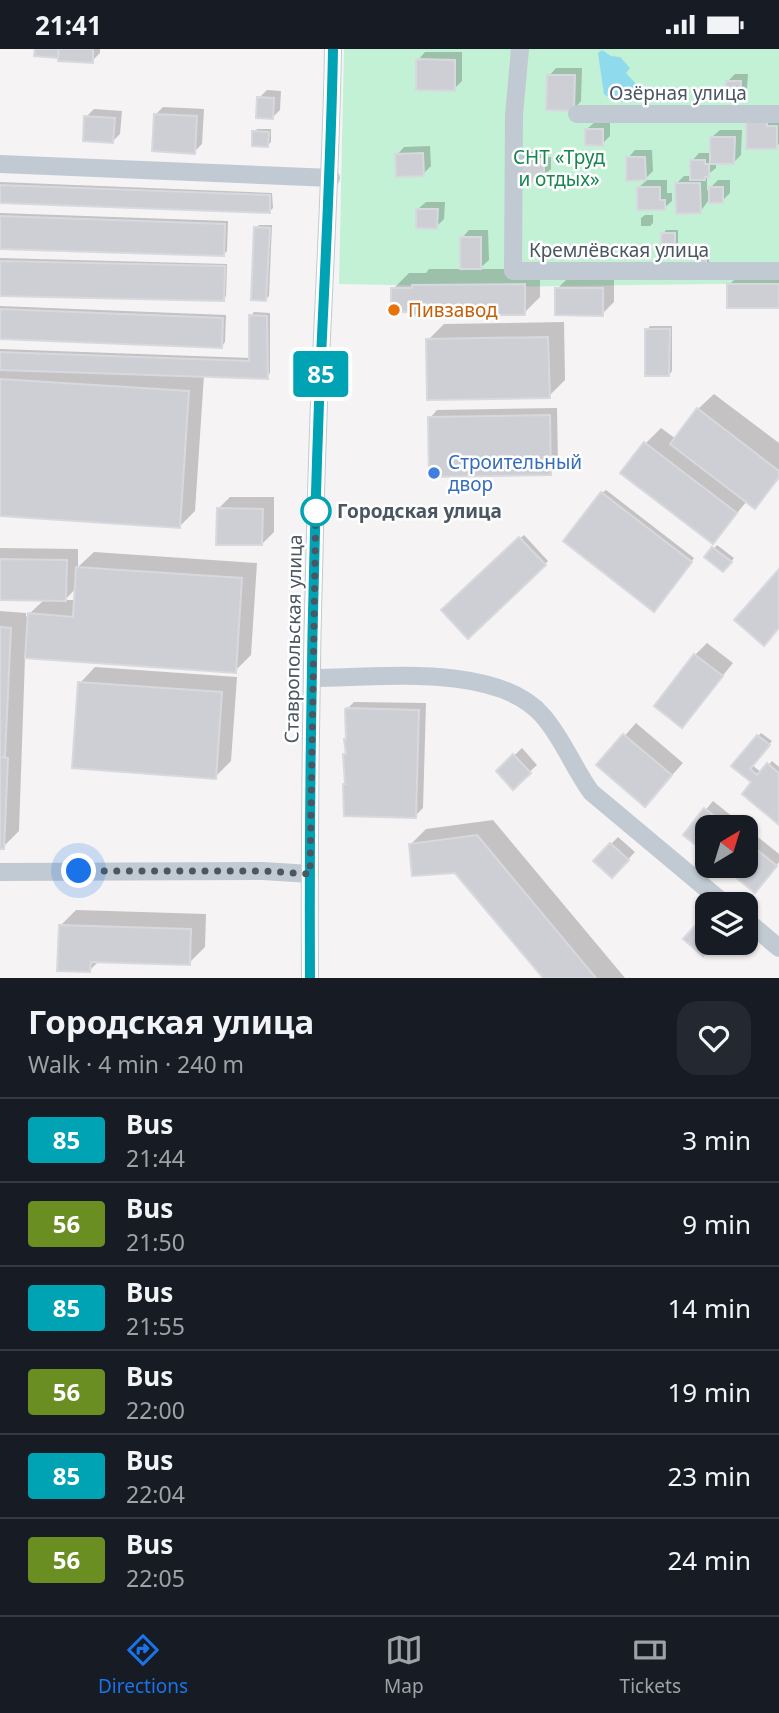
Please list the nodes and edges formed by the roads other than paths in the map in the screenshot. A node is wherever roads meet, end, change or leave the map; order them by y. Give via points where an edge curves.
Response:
1 (333, 49) edge
2 (520, 49) edge
3 (577, 114) dead end
4 (779, 114) edge
5 (0, 164) edge
6 (331, 178) junction
7 (779, 271) edge
8 (312, 678) junction
9 (0, 871) edge
10 (310, 874) junction
11 (710, 892) edge
12 (758, 931) edge
13 (779, 948) edge
14 (310, 978) edge

1 - 6 street, Ставропольская улица
2 - 7 street, Кремлёвская улица via 514,115 513,271
3 - 4 street, Озёрная улица
5 - 6 street
6 - 8 street, Ставропольская улица via 319,400
8 - 10 street, Ставропольская улица
8 - 11 street via 450,677 511,692 541,713 591,792
9 - 10 street
10 - 14 street, Ставропольская улица
12 - 13 street

